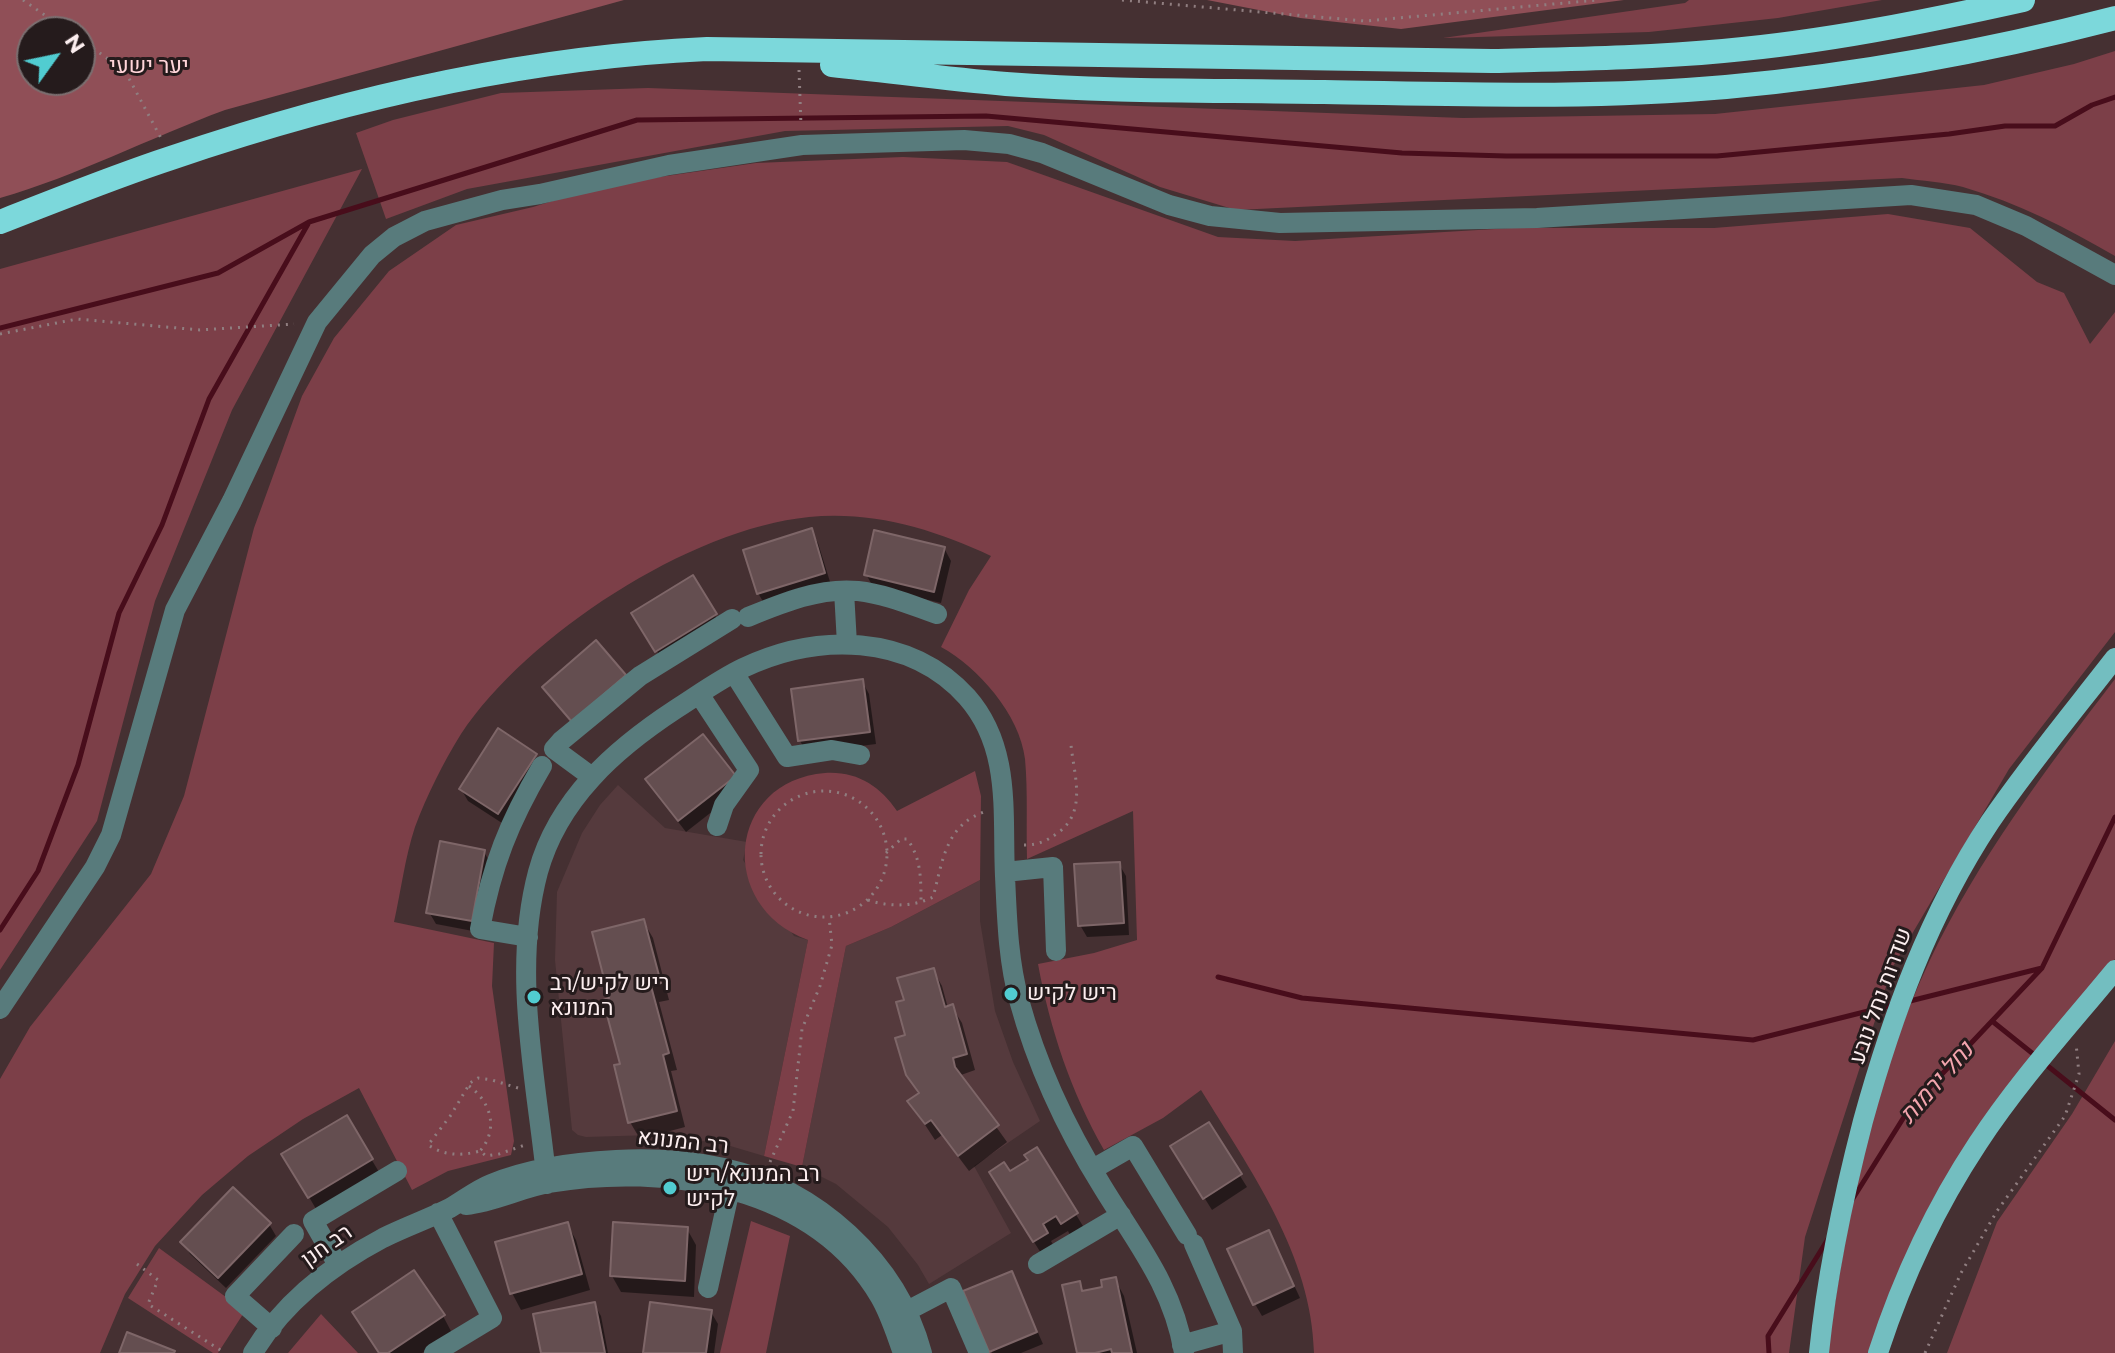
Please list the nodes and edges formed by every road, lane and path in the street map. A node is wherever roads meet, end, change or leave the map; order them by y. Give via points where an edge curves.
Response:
1 (23, 0) edge
2 (1122, 0) edge
3 (1598, 0) edge
4 (2023, 0) edge
5 (46, 16) edge
6 (2115, 18) edge
7 (96, 50) edge
8 (650, 52) junction
9 (799, 62) junction
10 (802, 145) junction
11 (171, 158) junction
12 (0, 222) edge
13 (2115, 275) edge
14 (317, 322) junction
15 (0, 334) edge
16 (844, 591) junction
17 (937, 614) dead end
18 (847, 644) junction
19 (2115, 658) edge
20 (734, 673) junction
21 (699, 694) junction
22 (1071, 745) dead end
23 (860, 755) dead end
24 (542, 766) dead end
25 (592, 777) junction
26 (1004, 805) junction
27 (717, 826) dead end
28 (1004, 846) junction
29 (886, 853) junction
30 (1005, 872) junction
31 (868, 900) junction
32 (921, 903) junction
33 (829, 917) junction
34 (528, 937) junction
35 (1056, 951) dead end
36 (2115, 970) edge
37 (0, 1009) edge
38 (2070, 1025) junction
39 (469, 1086) junction
40 (537, 1094) junction
41 (542, 1140) junction
42 (480, 1151) junction
43 (1093, 1169) junction
44 (397, 1171) dead end
45 (546, 1176) junction
46 (761, 1180) junction
47 (730, 1189) junction
48 (444, 1210) junction
49 (1121, 1215) junction
50 (294, 1234) dead end
51 (137, 1264) dead end
52 (1038, 1264) dead end
53 (338, 1265) junction
54 (708, 1288) dead end
55 (907, 1311) junction
56 (272, 1328) junction
57 (1232, 1331) junction
58 (1183, 1349) edge
59 (225, 1353) edge
60 (253, 1353) edge
61 (434, 1353) edge
62 (903, 1353) edge
63 (922, 1353) edge
64 (979, 1353) edge
65 (1233, 1353) edge
66 (1819, 1353) edge
67 (1878, 1353) edge
68 (1925, 1353) edge

1 - 5 path
2 - 3 path via 1365,21
4 - 8 highway via 1829,37 1613,58
6 - 9 highway via 1943,56 1835,73 1725,87 1614,93 1091,88
7 - 11 path via 125,71
8 - 9 highway
8 - 11 highway via 445,81 341,106
9 - 10 path
10 - 13 street via 964,140 1009,144 1169,205 1210,216 1280,223 1537,218 1911,195 1976,205
10 - 14 street via 669,165 425,221 372,255
11 - 12 highway
14 - 15 path via 200,330 77,319
14 - 37 street via 175,610 111,835
16 - 17 street via 879,595
16 - 18 street
16 - 25 street via 800,598 740,618 640,676 554,749
18 - 20 street via 796,649
18 - 26 street via 877,646 929,665 966,696 996,748
19 - 66 main road, שדרות נחל נובע via 1989,824 1912,966 1849,1176 1831,1255
20 - 21 street
20 - 23 street via 787,757 832,750
21 - 25 street via 622,747
21 - 27 street via 749,770 724,805
22 - 28 path via 1078,804 1067,826 1038,844
24 - 34 street via 503,839 480,929
25 - 34 street via 547,846
26 - 28 street
26 - 32 path via 974,815 955,831 943,853 933,897
28 - 30 street
29 - 31 path via 884,872
29 - 32 path via 901,839 912,845
29 - 33 path via 880,825 846,795 815,792 775,814 762,842 771,888 794,910
30 - 35 street via 1053,867
30 - 43 street via 1008,941 1020,1004 1048,1085
31 - 32 path via 881,905
31 - 33 path
33 - 46 path via 832,945 802,1029 793,1111
34 - 40 street via 526,988
36 - 38 main road
38 - 67 main road via 2000,1112 1947,1194 1901,1288
38 - 68 path via 2079,1074 2065,1116 1997,1211 1961,1273
39 - 40 path via 478,1078
39 - 42 path via 481,1095 491,1119
39 - 42 path via 428,1145 456,1155
40 - 41 street
41 - 42 path via 499,1154 486,1156
41 - 45 street
43 - 49 street
43 - 57 street via 1133,1146 1191,1239
44 - 53 street via 313,1221
45 - 46 street, רב המנונא via 602,1161 666,1159
45 - 47 street, רב המנונא via 655,1177
45 - 48 street, רב חנן via 492,1183
46 - 55 street, רב המנונא via 800,1198 842,1227 878,1264
47 - 54 street
47 - 62 street, רב המנונא via 799,1219 847,1255 880,1297
48 - 53 street, רב חנן
48 - 61 street via 492,1318
49 - 52 street
49 - 58 street via 1160,1277
50 - 56 street via 235,1296
51 - 59 path via 158,1280 148,1304
53 - 56 street, רב חנן
55 - 63 street, רב המנונא
55 - 64 street via 951,1288
56 - 60 street, רב חנן
57 - 58 street
57 - 65 street

